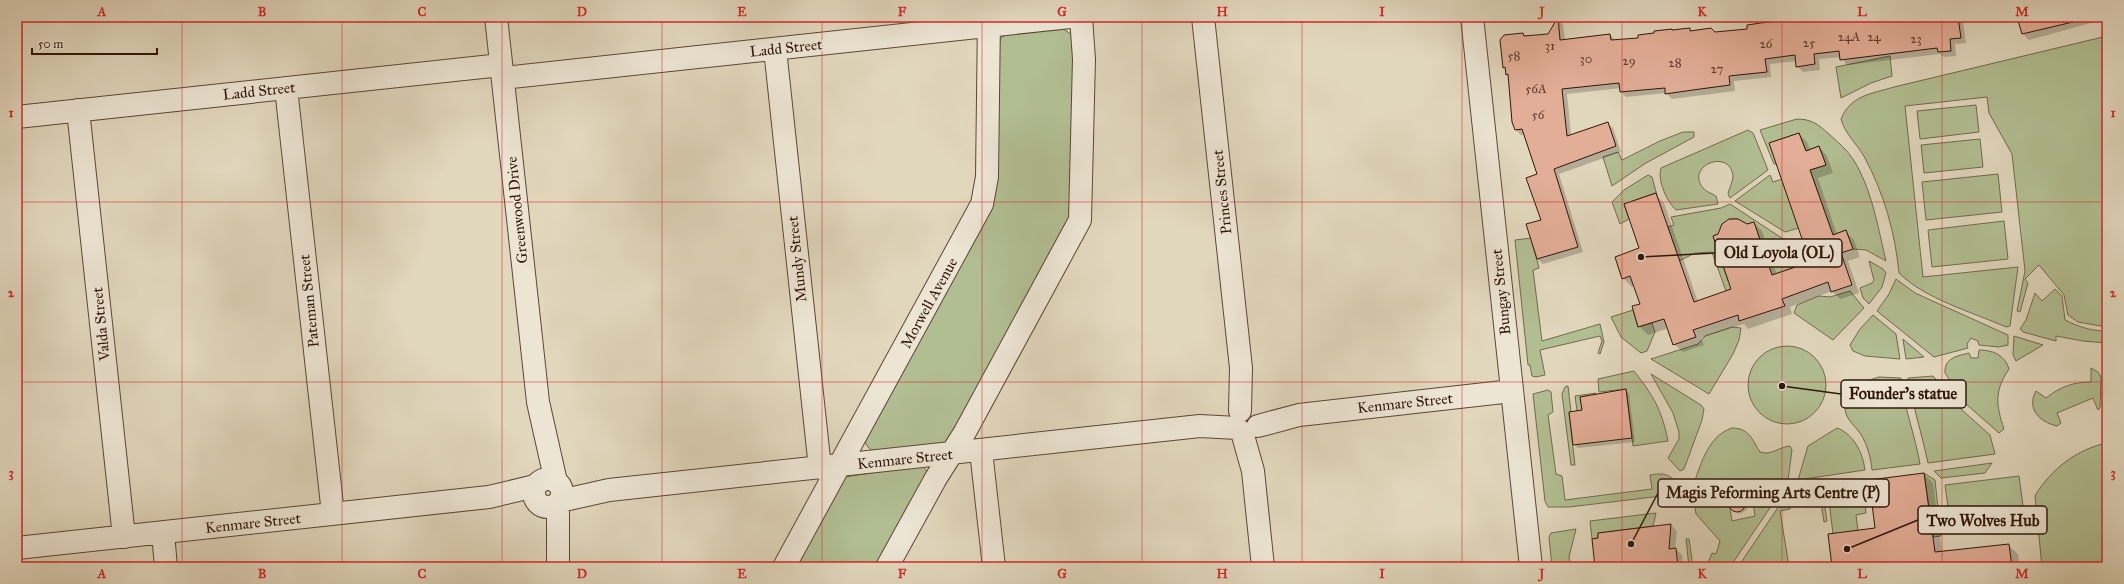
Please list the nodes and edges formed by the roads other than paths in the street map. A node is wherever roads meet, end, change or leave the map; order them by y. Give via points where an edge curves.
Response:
1 (496, 17) edge
2 (1070, 17) edge
3 (1081, 17) edge
4 (1203, 17) edge
5 (1472, 17) edge
6 (989, 21) edge
7 (774, 49) junction
8 (502, 72) junction
9 (286, 88) junction
10 (78, 110) junction
11 (17, 117) edge
12 (1512, 391) junction
13 (1247, 421) junction
14 (981, 451) junction
15 (951, 454) junction
16 (830, 467) junction
17 (548, 493) junction
18 (333, 514) junction
19 (162, 533) junction
20 (124, 537) junction
21 (17, 548) edge
22 (166, 567) edge
23 (555, 567) edge
24 (558, 567) edge
25 (784, 567) edge
26 (886, 567) edge
27 (994, 567) edge
28 (1263, 567) edge
29 (1531, 567) edge

1 - 8 street, Greenwood Drive
2 - 6 street, Ladd Street
3 - 15 street via 1084,59 1080,220
4 - 13 street, Princes Street
5 - 12 street, Bungay Street
6 - 7 street, Ladd Street
6 - 16 street, Morwell Avenue via 987,178 982,204
7 - 8 street, Ladd Street
7 - 16 street, Mundy Street
8 - 9 street, Ladd Street
8 - 17 street, Greenwood Drive
9 - 10 street, Ladd Street
9 - 18 street, Pateman Street
10 - 11 street, Ladd Street
10 - 20 street, Valda Street
12 - 13 street, Kenmare Street
12 - 29 street, Bungay Street
13 - 14 street, Kenmare Street
13 - 28 street, Princes Street
14 - 15 street, Kenmare Street
14 - 27 street
15 - 16 street, Kenmare Street
15 - 26 street
16 - 17 street, Kenmare Street via 609,490
16 - 25 street, Morwell Avenue
17 - 18 street, Kenmare Street
17 - 23 street, Greenwood Drive
17 - 24 street, Greenwood Drive
18 - 19 street, Kenmare Street
19 - 20 street, Kenmare Street
19 - 22 street
20 - 21 street, Kenmare Street

